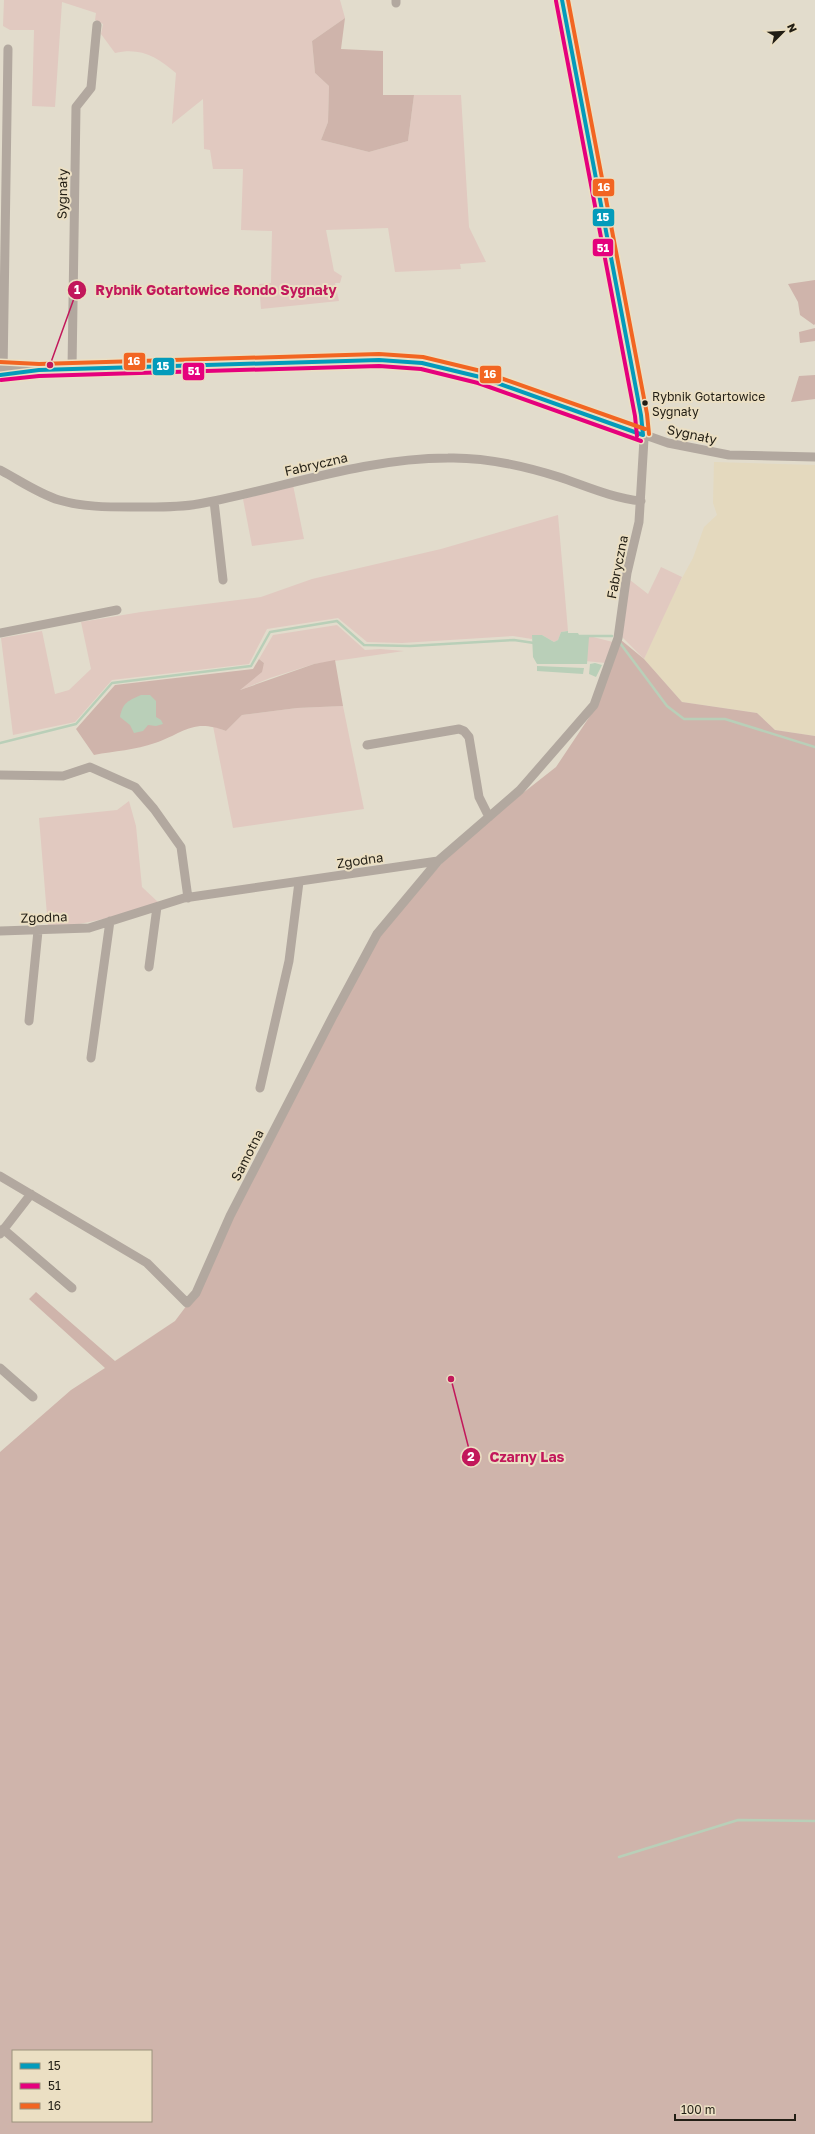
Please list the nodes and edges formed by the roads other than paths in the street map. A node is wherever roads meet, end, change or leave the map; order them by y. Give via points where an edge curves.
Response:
1 (562, 0) edge
2 (97, 25) dead end
3 (8, 48) dead end
4 (72, 369) junction
5 (1, 372) edge
6 (643, 435) junction
7 (815, 457) edge
8 (0, 470) edge
9 (214, 501) junction
10 (641, 501) junction
11 (223, 580) dead end
12 (116, 610) dead end
13 (0, 633) edge
14 (367, 746) dead end
15 (0, 775) edge
16 (489, 817) junction
17 (438, 861) junction
18 (299, 882) junction
19 (188, 898) junction
20 (157, 907) junction
21 (110, 921) junction
22 (38, 931) junction
23 (0, 932) edge
24 (149, 966) dead end
25 (29, 1021) dead end
26 (91, 1058) dead end
27 (260, 1088) dead end
28 (0, 1176) edge
29 (31, 1194) junction
30 (2, 1232) edge
31 (72, 1288) dead end
32 (0, 1368) edge
33 (33, 1397) dead end

1 - 6 street, Fabryczna
2 - 4 street, Sygnały via 91,88 76,107
3 - 5 street, Sygnały
4 - 5 street, Sygnały
4 - 6 street, Sygnały via 379,360 422,363 480,377
6 - 7 street, Sygnały via 668,443 729,455
6 - 10 street, Fabryczna
8 - 9 street, Fabryczna via 50,497 76,504 113,507 181,506
9 - 10 street, Fabryczna via 370,466 448,458 511,465 557,476 610,496
9 - 11 street
10 - 16 street, Fabryczna via 639,522 626,573 618,638 594,704 520,790
12 - 13 street
14 - 16 street via 459,729 464,731 469,737 479,797
15 - 19 street via 63,776 90,768 135,787 181,847
16 - 17 street
17 - 18 street, Zgodna
17 - 29 street, Samotna via 377,934 230,1216 196,1293 187,1303 147,1263
18 - 19 street, Zgodna
18 - 27 street via 289,961
19 - 20 street, Zgodna
20 - 21 street, Zgodna
20 - 24 street
21 - 22 street, Zgodna via 89,928
21 - 26 street
22 - 23 street, Zgodna
22 - 25 street
28 - 29 street, Samotna
29 - 30 street
30 - 31 street
32 - 33 street

